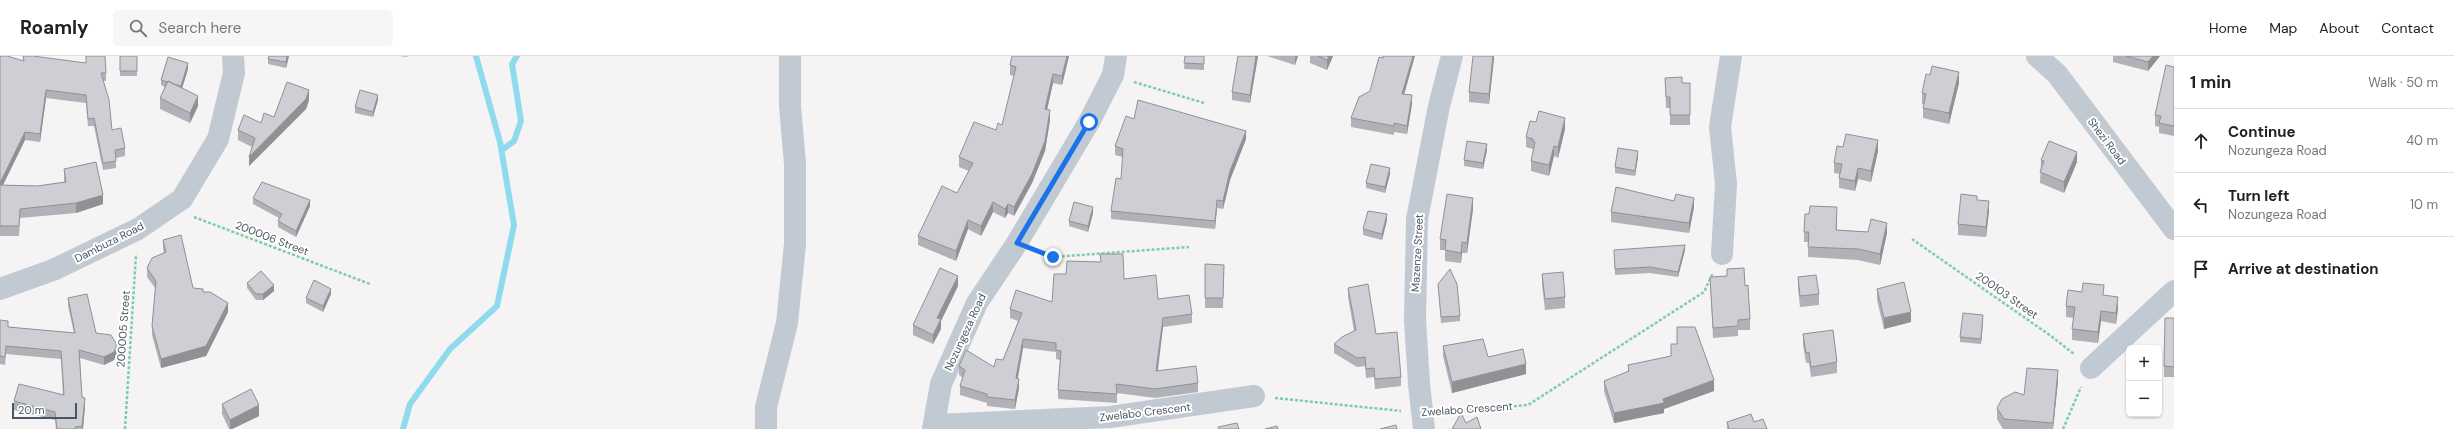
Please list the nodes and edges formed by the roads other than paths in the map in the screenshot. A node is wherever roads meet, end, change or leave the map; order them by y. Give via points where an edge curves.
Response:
1 (233, 56) edge
2 (790, 56) edge
3 (1452, 56) edge
4 (1731, 56) edge
5 (2037, 56) edge
6 (2061, 65) edge
7 (1114, 66) edge
8 (2174, 229) edge
9 (1722, 254) road end
10 (0, 289) edge
11 (2174, 291) edge
12 (2091, 368) road end
13 (1254, 396) road end
14 (1424, 421) edge
15 (933, 427) edge
16 (766, 429) edge

1 - 10 street, Dambuza Road via 234,73 218,138 182,200 138,229 53,270
2 - 16 street via 795,244 787,322 766,407
3 - 14 street, Mazenze Street via 1439,106 1417,219 1415,320
4 - 9 street via 1720,127 1726,184
5 - 6 street, Shezi Road
6 - 8 street, Shezi Road
7 - 15 street, Nozungeza Road via 1089,122 1017,243 977,302 941,384
11 - 12 street
13 - 15 street, Zwelabo Crescent via 1110,417

